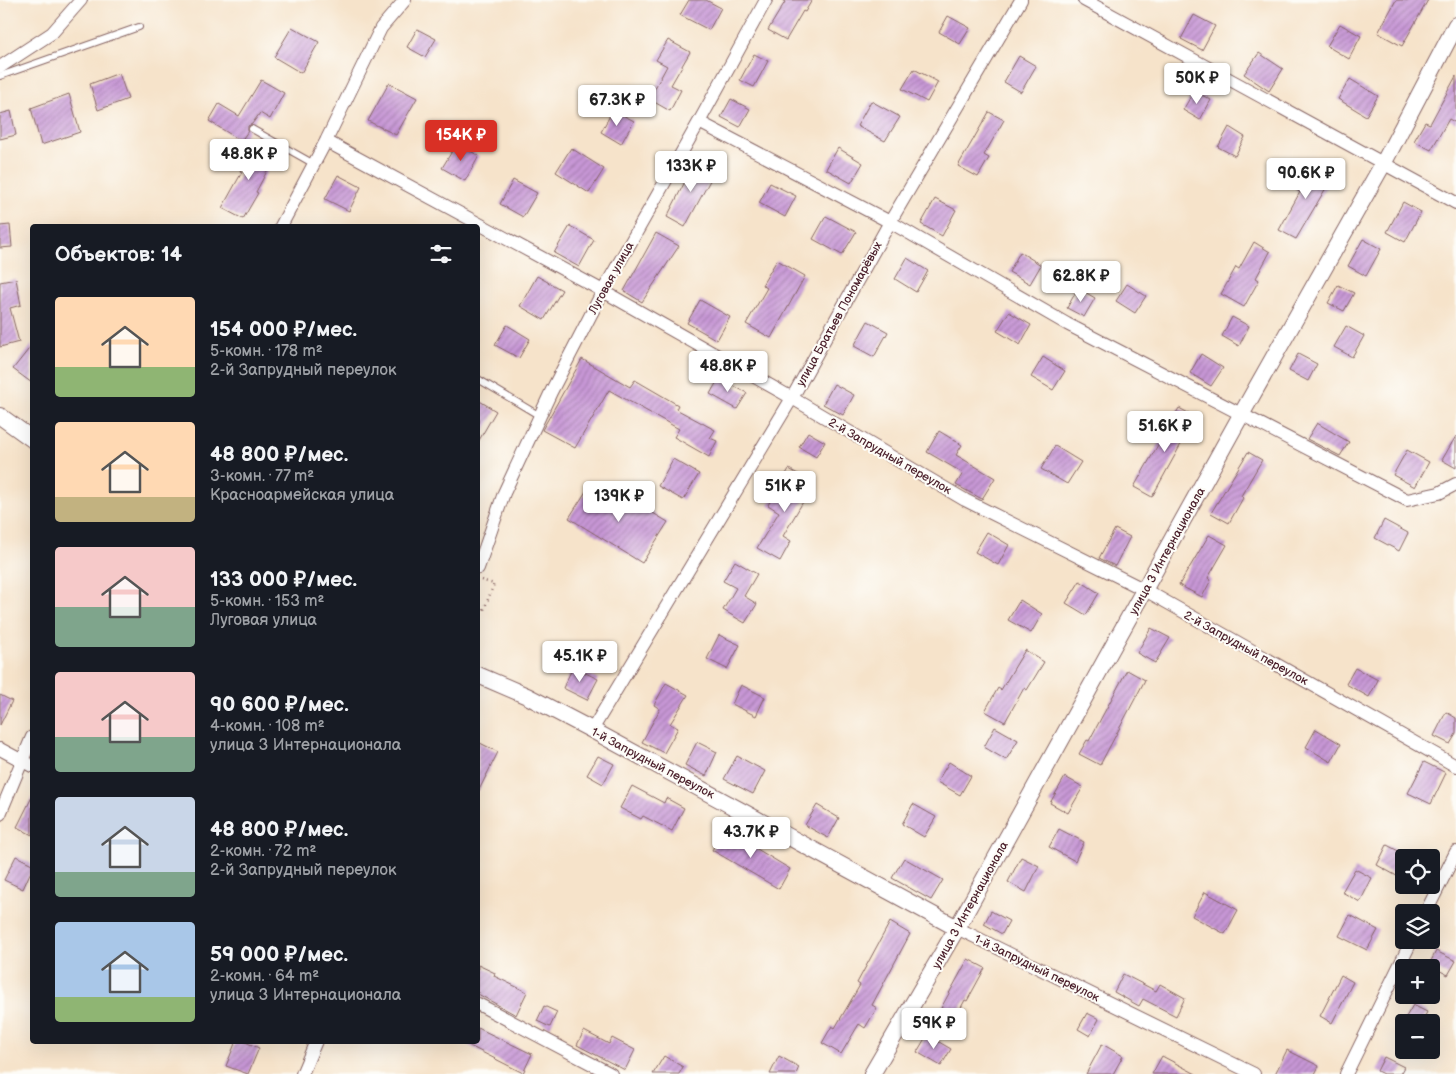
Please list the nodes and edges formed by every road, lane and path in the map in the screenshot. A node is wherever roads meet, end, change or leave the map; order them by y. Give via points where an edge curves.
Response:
1 (81, 0) edge
2 (405, 0) edge
3 (766, 0) edge
4 (1021, 0) edge
5 (1084, 0) edge
6 (1456, 25) edge
7 (139, 27) dead end
8 (0, 67) edge
9 (0, 76) edge
10 (699, 122) junction
11 (252, 129) dead end
12 (326, 141) junction
13 (314, 164) junction
14 (1383, 164) junction
15 (1456, 203) edge
16 (890, 222) junction
17 (282, 224) edge
18 (479, 224) edge
19 (480, 225) edge
20 (602, 291) junction
21 (480, 380) edge
22 (792, 398) junction
23 (1241, 415) junction
24 (0, 416) edge
25 (540, 416) junction
26 (30, 438) edge
27 (1456, 484) edge
28 (480, 562) edge
29 (480, 579) edge
30 (1145, 590) junction
31 (483, 612) dead end
32 (480, 676) edge
33 (592, 730) junction
34 (30, 747) edge
35 (0, 749) edge
36 (27, 763) edge
37 (1456, 766) edge
38 (0, 814) edge
39 (1456, 852) edge
40 (1430, 904) edge
41 (957, 928) junction
42 (1408, 949) edge
43 (480, 1005) edge
44 (315, 1044) edge
45 (302, 1074) edge
46 (611, 1074) edge
47 (872, 1074) edge
48 (1254, 1074) edge
49 (1346, 1074) edge

1 - 8 street via 52,33
2 - 12 street via 381,28
3 - 10 street, Луговая улица
4 - 16 street, улица Братьев Пономарёвых
5 - 14 street
6 - 14 street, улица 3 Интернационала
7 - 9 lane
10 - 16 street
10 - 20 street, Луговая улица
11 - 13 lane
12 - 13 street
12 - 18 street, 2-й Запрудный переулок
13 - 17 street
14 - 15 street
14 - 23 street, улица 3 Интернационала
16 - 22 street, улица Братьев Пономарёвых
16 - 23 street via 1066,324
19 - 20 street, 2-й Запрудный переулок
20 - 22 street, 2-й Запрудный переулок
20 - 25 street, Луговая улица
21 - 25 lane
22 - 30 street, 2-й Запрудный переулок via 966,500
22 - 33 street, улица Братьев Пономарёвых
23 - 27 street via 1407,500 1439,494
23 - 30 street, улица 3 Интернационала
24 - 26 street
25 - 28 street, Луговая улица via 504,493
29 - 31 path via 494,584
30 - 37 street, 2-й Запрудный переулок
30 - 41 street, улица 3 Интернационала
32 - 33 street, 1-й Запрудный переулок
33 - 41 street, 1-й Запрудный переулок
34 - 36 street
35 - 36 street
36 - 38 street
39 - 40 street
41 - 47 street, улица 3 Интернационала
41 - 48 street, 1-й Запрудный переулок
42 - 49 street
43 - 46 street
44 - 45 street

